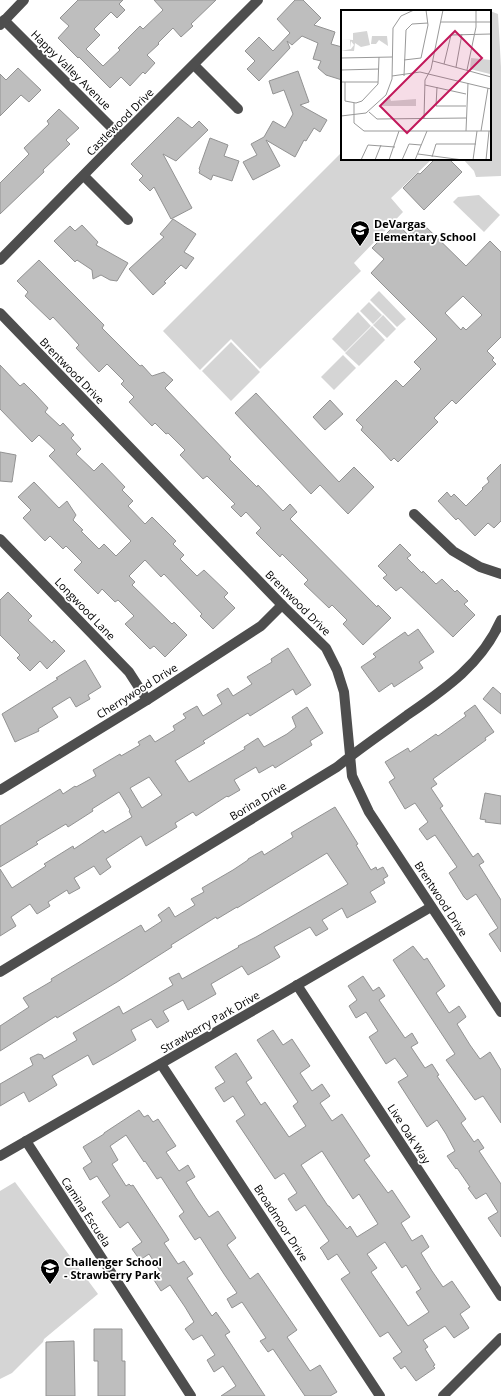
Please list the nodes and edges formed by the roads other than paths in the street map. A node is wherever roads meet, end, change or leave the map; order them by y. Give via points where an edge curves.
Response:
1 (24, 0) edge
2 (258, 0) edge
3 (2, 22) edge
4 (194, 65) junction
5 (238, 109) dead end
6 (121, 137) junction
7 (84, 176) junction
8 (128, 220) dead end
9 (0, 260) edge
10 (0, 314) edge
11 (414, 514) dead end
12 (0, 539) edge
13 (501, 574) edge
14 (282, 605) junction
15 (501, 620) edge
16 (147, 700) junction
17 (350, 757) junction
18 (1, 788) edge
19 (431, 906) junction
20 (0, 972) edge
21 (297, 985) junction
22 (501, 1012) edge
23 (161, 1064) junction
24 (26, 1141) junction
25 (0, 1156) edge
26 (501, 1296) edge
27 (501, 1338) edge
28 (191, 1396) edge
29 (380, 1396) edge
30 (443, 1396) edge

1 - 3 street
2 - 4 street, Castlewood Drive
3 - 6 street, Happy Valley Avenue
4 - 5 street
4 - 6 street, Castlewood Drive
6 - 7 street, Castlewood Drive
7 - 8 street
7 - 9 street, Castlewood Drive
10 - 14 street, Brentwood Drive
11 - 13 street via 453,551 480,567
12 - 16 street, Longwood Lane via 129,672
14 - 16 street, Cherrywood Drive via 261,626
14 - 17 street, Brentwood Drive via 326,648 336,670 344,692
15 - 17 street, Borina Drive via 484,651 466,670 443,690
16 - 18 street, Cherrywood Drive
17 - 19 street, Brentwood Drive via 353,780 368,812
17 - 20 street, Borina Drive
19 - 21 street, Strawberry Park Drive
19 - 22 street, Brentwood Drive
21 - 23 street, Strawberry Park Drive
21 - 26 street, Live Oak Way
23 - 24 street, Strawberry Park Drive
23 - 29 street, Broadmoor Drive
24 - 25 street, Strawberry Park Drive
24 - 28 street, Camina Escuela
27 - 30 street

